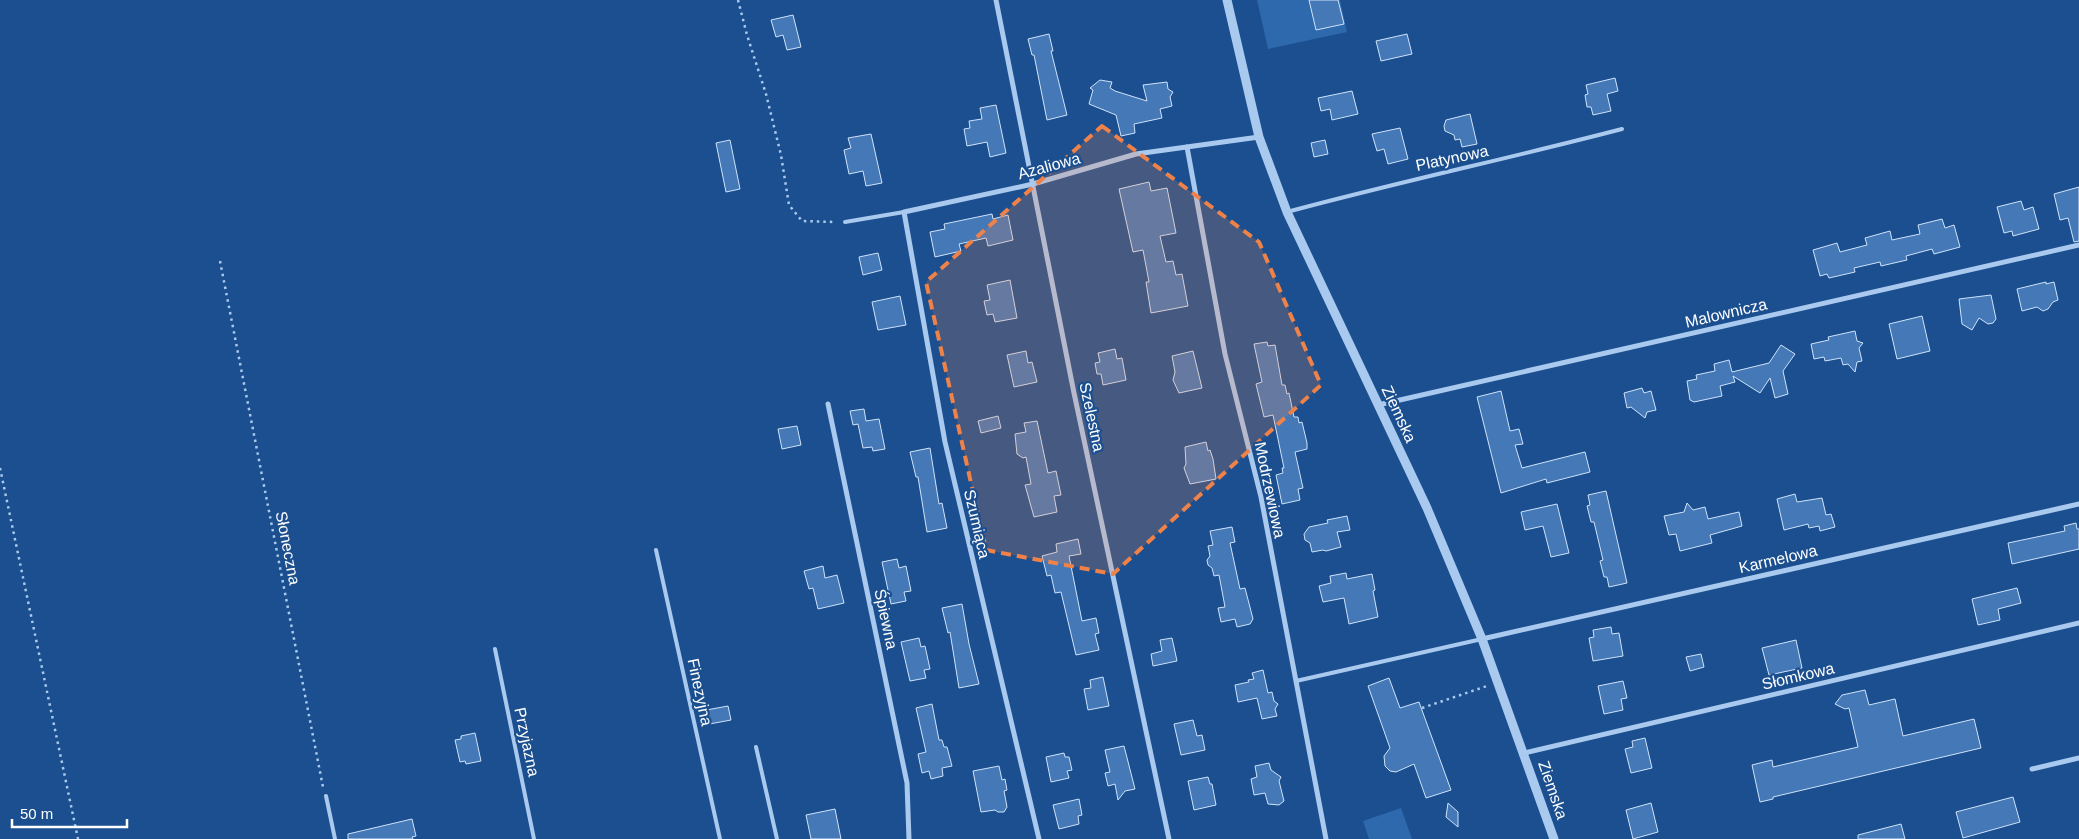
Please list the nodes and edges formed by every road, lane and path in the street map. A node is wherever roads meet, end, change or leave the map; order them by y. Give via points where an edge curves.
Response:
1 (738, 0) edge
2 (996, 0) edge
3 (1226, 0) edge
4 (1622, 129) dead end
5 (1259, 137) junction
6 (1187, 147) junction
7 (1033, 184) junction
8 (904, 212) junction
9 (1287, 212) junction
10 (845, 222) joint
11 (2079, 245) edge
12 (220, 261) dead end
13 (828, 404) dead end
14 (1378, 405) junction
15 (0, 468) edge
16 (2079, 504) edge
17 (656, 550) dead end
18 (2079, 623) edge
19 (1482, 639) junction
20 (495, 649) dead end
21 (1296, 681) junction
22 (1488, 686) dead end
23 (1422, 708) dead end
24 (756, 747) dead end
25 (1524, 753) junction
26 (2079, 758) edge
27 (2032, 769) dead end
28 (326, 796) joint
29 (78, 839) edge
30 (334, 839) edge
31 (534, 839) edge
32 (720, 839) edge
33 (777, 839) edge
34 (909, 839) edge
35 (1039, 839) edge
36 (1169, 839) edge
37 (1326, 839) edge
38 (1554, 839) edge

1 - 10 path via 766,94 789,205 802,221
2 - 7 street, Szelestna
3 - 5 street, Ziemska
4 - 9 lane, Platynowa
5 - 6 street, Azaliowa
5 - 9 street, Ziemska
6 - 7 street, Azaliowa via 1136,154
6 - 21 street, Modrzewiowa via 1226,354 1261,497
7 - 8 street, Azaliowa
7 - 36 street, Szelestna
8 - 10 lane, Azaliowa
8 - 35 street, Szumiąca via 945,442
9 - 14 street, Ziemska
11 - 14 street, Malownicza
12 - 28 path, Słoneczna
13 - 34 street, Śpiewna via 907,783
14 - 19 street, Ziemska via 1427,508
15 - 29 path
16 - 19 street, Karmelowa
17 - 32 lane, Finezyjna
18 - 25 street, Słomkowa
19 - 21 lane
19 - 25 street, Ziemska
20 - 31 lane, Przyjazna
21 - 37 street, Modrzewiowa
22 - 23 path
24 - 33 lane
25 - 38 street, Ziemska
26 - 27 street
28 - 30 lane

